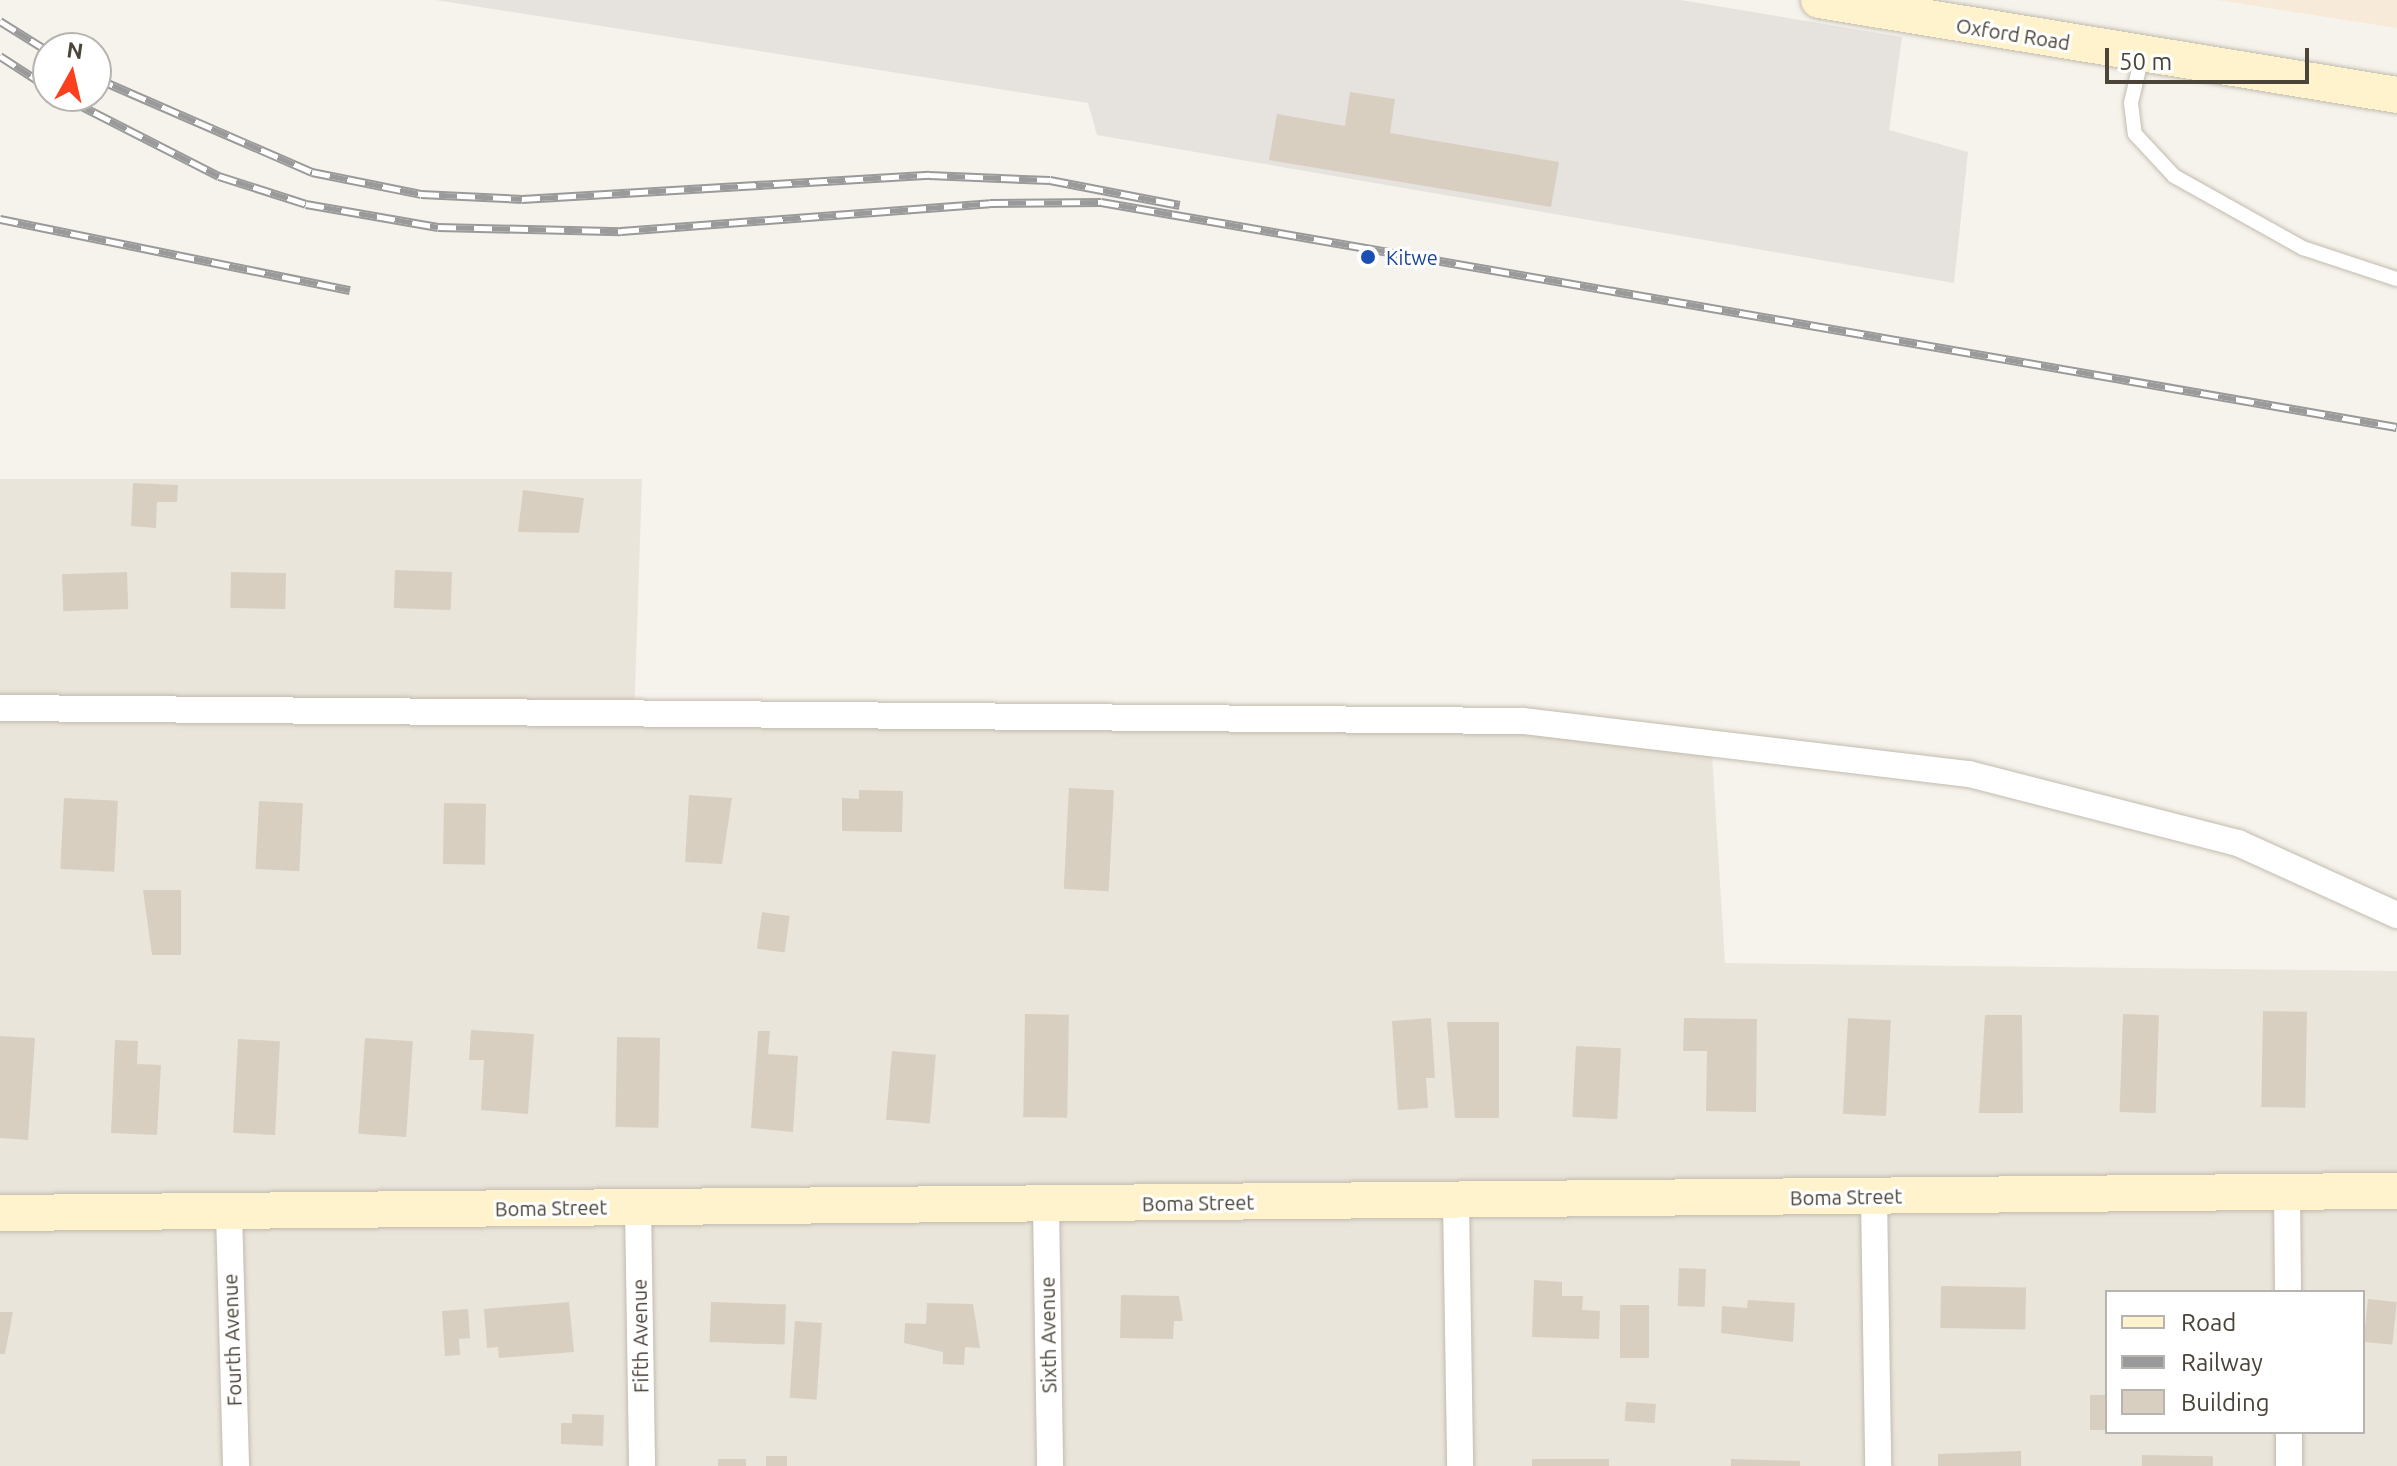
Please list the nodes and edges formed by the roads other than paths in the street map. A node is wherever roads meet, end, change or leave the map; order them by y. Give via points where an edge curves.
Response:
1 (1819, 0) edge
2 (1896, 8) edge
3 (2142, 56) junction
4 (2397, 95) edge
5 (2397, 279) edge
6 (0, 708) edge
7 (2397, 915) edge
8 (2397, 1191) edge
9 (2287, 1193) junction
10 (1874, 1197) junction
11 (1456, 1201) junction
12 (1046, 1205) junction
13 (638, 1206) junction
14 (0, 1213) edge
15 (229, 1213) junction
16 (2288, 1290) edge
17 (2289, 1434) edge
18 (236, 1466) edge
19 (642, 1466) edge
20 (1050, 1466) edge
21 (1460, 1466) edge
22 (1878, 1466) edge
23 (2289, 1466) edge

1 - 2 street, Oxford Road
2 - 3 street, Oxford Road
3 - 4 street, Oxford Road
3 - 5 lane via 2131,103 2135,134 2174,176 2303,248
6 - 7 street via 1523,721 1969,774 2238,843
8 - 9 street, Boma Street
9 - 10 street, Boma Street
9 - 16 street
10 - 11 street, Boma Street
10 - 22 street
11 - 12 street, Boma Street
11 - 21 street
12 - 13 street, Boma Street
12 - 20 street, Sixth Avenue
13 - 15 street, Boma Street
13 - 19 street, Fifth Avenue
14 - 15 street, Boma Street
15 - 18 street, Fourth Avenue
17 - 23 street

